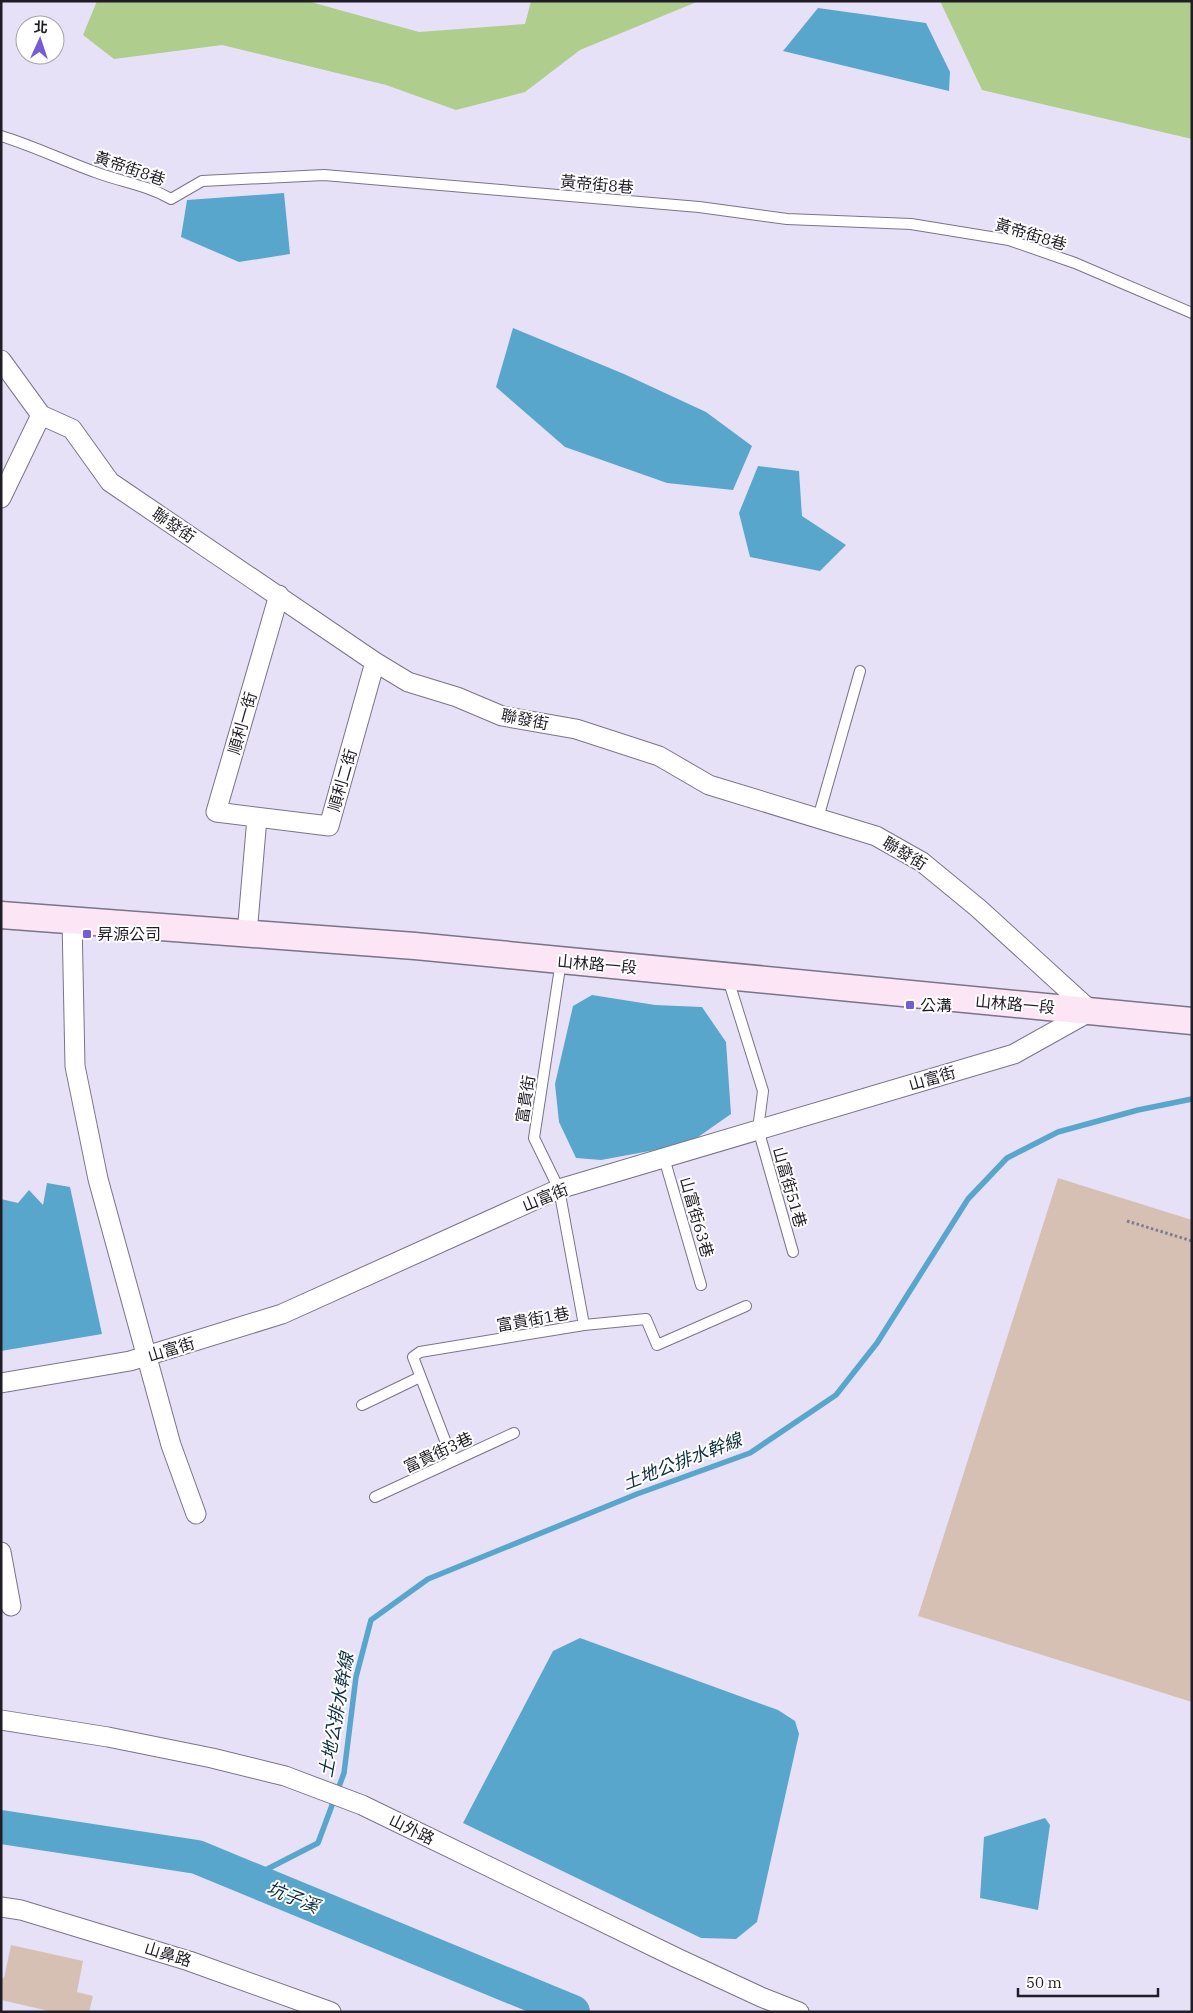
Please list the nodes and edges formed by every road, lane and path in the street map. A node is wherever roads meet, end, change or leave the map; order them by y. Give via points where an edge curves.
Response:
1 (1, 136) edge
2 (1192, 313) edge
3 (1, 360) edge
4 (41, 415) junction
5 (1, 498) edge
6 (279, 595) junction
7 (375, 662) junction
8 (860, 672) dead end
9 (257, 818) junction
10 (818, 818) junction
11 (1, 915) edge
12 (72, 920) junction
13 (247, 934) junction
14 (561, 960) junction
15 (727, 976) junction
16 (1091, 1011) junction
17 (1192, 1021) edge
18 (758, 1130) junction
19 (664, 1158) junction
20 (559, 1190) junction
21 (1127, 1221) dead end
22 (1192, 1241) edge
23 (793, 1252) dead end
24 (701, 1285) dead end
25 (746, 1306) dead end
26 (584, 1325) junction
27 (146, 1356) junction
28 (420, 1378) junction
29 (1, 1383) edge
30 (362, 1405) dead end
31 (514, 1433) dead end
32 (453, 1462) junction
33 (375, 1497) dead end
34 (196, 1514) dead end
35 (1, 1552) edge
36 (11, 1606) dead end
37 (1, 1720) edge
38 (1, 1907) edge
39 (331, 2012) edge
40 (799, 2012) edge

1 - 2 lane, 黃帝街8巷 via 96,173 156,190 172,199 202,181 324,175 699,207 788,218 911,224 1008,240 1075,263
3 - 4 street, 聯發街
4 - 5 street
4 - 6 street, 聯發街 via 72,429 110,482
6 - 7 street, 聯發街
6 - 9 street, 順利一街 via 216,812
7 - 9 street, 順利二街 via 329,826
7 - 10 street, 聯發街 via 408,682 457,697 502,716 576,729 659,756 709,784
8 - 10 lane
9 - 13 street
10 - 16 street, 聯發街 via 876,836 922,862 978,908
11 - 12 main road, 山林路一段
12 - 13 main road, 山林路一段
12 - 27 street via 75,1066 98,1179
13 - 14 main road, 山林路一段
14 - 15 main road, 山林路一段
14 - 20 lane, 富貴街 via 534,1138
15 - 16 main road, 山林路一段
15 - 18 lane via 763,1091
16 - 17 main road, 山林路一段
16 - 18 street, 山富街 via 1014,1054
18 - 19 street, 山富街
18 - 23 lane, 山富街51巷
19 - 20 street, 山富街
19 - 24 lane, 山富街63巷
20 - 26 lane, 富貴街
20 - 27 street, 山富街 via 282,1314
21 - 22 path
25 - 26 lane, 富貴街1巷 via 657,1346 646,1319
26 - 28 lane, 富貴街1巷 via 420,1352 413,1357
27 - 29 street, 山富街
27 - 34 street via 171,1445
28 - 30 lane
28 - 32 lane, 富貴街1巷
31 - 32 lane, 富貴街3巷
32 - 33 lane, 富貴街3巷
35 - 36 street
37 - 40 street, 山外路 via 108,1737 285,1776 362,1805 704,1970
38 - 39 street, 山鼻路 via 21,1910 189,1961

